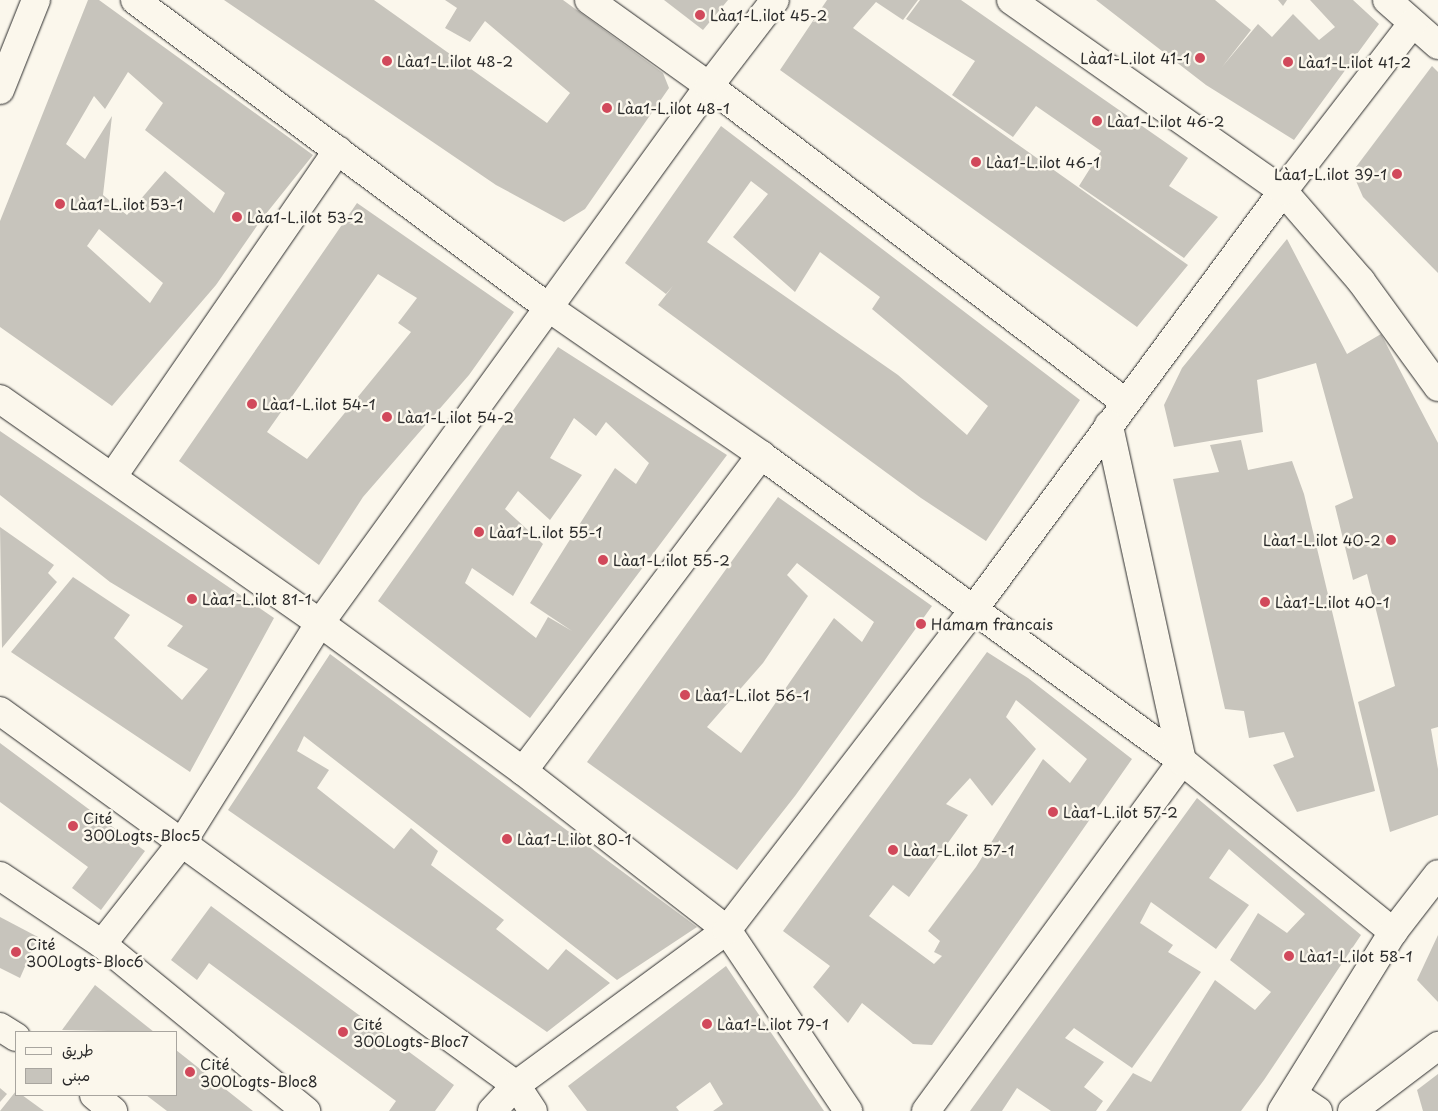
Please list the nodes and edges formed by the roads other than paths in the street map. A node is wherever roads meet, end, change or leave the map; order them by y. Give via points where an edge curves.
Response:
1 (36, 0) edge
2 (135, 0) edge
3 (589, 0) edge
4 (775, 0) edge
5 (1011, 0) edge
6 (1387, 0) edge
7 (1413, 22) junction
8 (1438, 45) edge
9 (709, 86) junction
10 (0, 90) edge
11 (338, 150) junction
12 (1283, 191) junction
13 (549, 308) junction
14 (1438, 387) edge
15 (0, 399) edge
16 (1126, 403) junction
17 (1109, 425) junction
18 (761, 455) junction
19 (113, 476) junction
20 (974, 609) junction
21 (320, 623) junction
22 (0, 711) edge
23 (1182, 761) junction
24 (523, 771) junction
25 (183, 841) junction
26 (1438, 874) edge
27 (0, 876) edge
28 (727, 930) junction
29 (1393, 932) junction
30 (102, 944) junction
31 (0, 1027) edge
32 (15, 1035) edge
33 (1438, 1046) edge
34 (516, 1085) junction
35 (95, 1096) edge
36 (1288, 1103) edge
37 (113, 1111) edge
38 (306, 1111) edge
39 (492, 1111) edge
40 (533, 1111) edge
41 (848, 1111) edge
42 (926, 1111) edge
43 (1318, 1111) edge
44 (1352, 1111) edge

1 - 10 street
2 - 11 street
3 - 9 street
4 - 9 street
5 - 12 street
6 - 7 street
7 - 8 street
7 - 12 street
9 - 13 street
9 - 16 street
11 - 13 street
11 - 19 street
12 - 14 street via 1361,281
12 - 16 street
13 - 18 street
13 - 21 street
15 - 19 street
16 - 17 street
17 - 20 street
17 - 23 street
18 - 20 street
18 - 24 street
19 - 21 street
20 - 23 street
20 - 28 street
21 - 24 street
21 - 25 street
22 - 25 street
23 - 29 street
23 - 42 street
24 - 28 street
25 - 30 street
25 - 34 street
26 - 29 street
27 - 30 street
28 - 34 street
28 - 41 street
29 - 36 street
30 - 38 street
31 - 32 street
33 - 44 street
34 - 39 street
34 - 40 street
35 - 37 street
36 - 43 street

